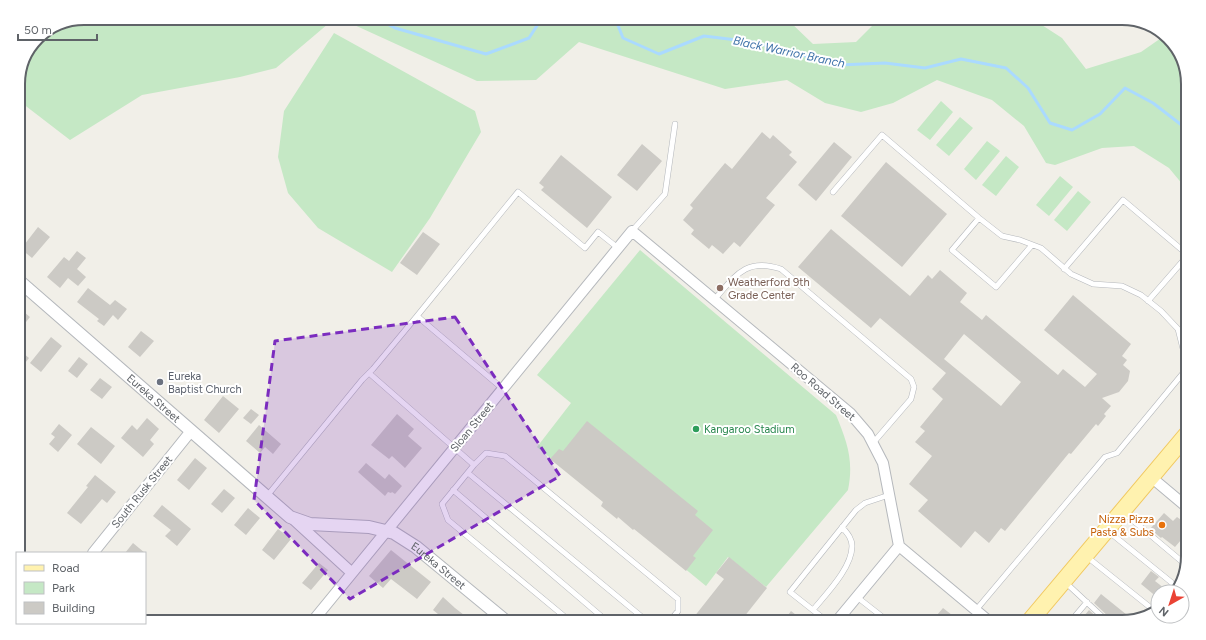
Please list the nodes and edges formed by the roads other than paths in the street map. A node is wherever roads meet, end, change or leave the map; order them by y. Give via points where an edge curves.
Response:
1 (675, 124) dead end
2 (833, 192) dead end
3 (979, 218) junction
4 (632, 231) junction
5 (1032, 245) junction
6 (618, 248) junction
7 (1181, 249) edge
8 (1181, 263) edge
9 (1064, 269) junction
10 (25, 288) edge
11 (714, 300) junction
12 (1148, 301) junction
13 (417, 316) junction
14 (1181, 341) edge
15 (369, 373) junction
16 (1181, 379) edge
17 (503, 389) junction
18 (191, 431) junction
19 (1181, 442) edge
20 (873, 443) junction
21 (454, 448) junction
22 (474, 465) junction
23 (468, 473) junction
24 (1151, 477) junction
25 (453, 490) junction
26 (889, 495) junction
27 (267, 497) junction
28 (1181, 502) edge
29 (1122, 512) junction
30 (290, 517) junction
31 (842, 527) junction
32 (1107, 530) junction
33 (386, 532) junction
34 (899, 546) junction
35 (94, 552) edge
36 (1085, 556) junction
37 (1181, 561) edge
38 (352, 573) junction
39 (1064, 581) junction
40 (1172, 584) edge
41 (857, 597) junction
42 (1086, 602) junction
43 (1150, 607) edge
44 (813, 610) junction
45 (976, 610) junction
46 (318, 615) edge
47 (499, 615) edge
48 (563, 615) edge
49 (600, 615) edge
50 (640, 615) edge
51 (675, 615) edge
52 (819, 615) edge
53 (842, 615) edge
54 (879, 615) edge
55 (981, 615) edge
56 (1038, 615) edge
57 (1076, 615) edge
58 (1100, 615) edge

1 - 4 lane via 665,194
2 - 3 lane via 882,135
3 - 5 lane via 1002,236
3 - 5 lane via 952,250 996,287
4 - 6 street, Sloan Street
4 - 11 street, Roo Road Street
5 - 9 lane via 1041,248
6 - 13 lane via 598,232 585,248 518,192
6 - 17 street, Sloan Street
7 - 9 lane via 1123,200
8 - 12 lane
9 - 12 lane via 1093,284 1122,286
10 - 18 street, Eureka Street
11 - 20 street, Roo Road Street via 850,412
11 - 20 lane via 738,272 748,267 759,264 781,269 911,379 914,387 911,399
12 - 14 lane via 1178,329
13 - 15 lane
13 - 17 lane
15 - 21 lane
15 - 27 lane
16 - 45 lane via 1117,453 1105,456
17 - 21 street, Sloan Street
18 - 27 street, Eureka Street
18 - 35 street, South Rusk Street
19 - 24 main road
20 - 26 street, Roo Road Street via 883,463
21 - 22 lane
21 - 33 street, Sloan Street
22 - 23 lane
22 - 51 lane via 486,453 505,456 678,600 678,611
23 - 25 lane
23 - 50 lane
24 - 28 street
24 - 29 main road
25 - 48 lane via 442,504 448,520
25 - 49 lane
26 - 31 lane via 865,503
26 - 34 street, Roo Road Street
27 - 30 street, Eureka Street
29 - 32 main road
29 - 37 lane
30 - 33 street, Eureka Street via 310,524 369,527
30 - 38 street, Eureka Street
31 - 44 lane via 851,541 850,556 834,585
31 - 44 lane via 790,592
32 - 36 main road
32 - 40 lane
33 - 38 street, Sloan Street
33 - 47 street, Eureka Street via 394,533 416,547
34 - 41 street
34 - 45 street
36 - 39 main road
36 - 43 lane
38 - 46 street, Sloan Street
39 - 42 lane
39 - 56 main road
41 - 53 street
41 - 54 lane
42 - 57 lane
42 - 58 lane
44 - 52 lane
45 - 55 street

